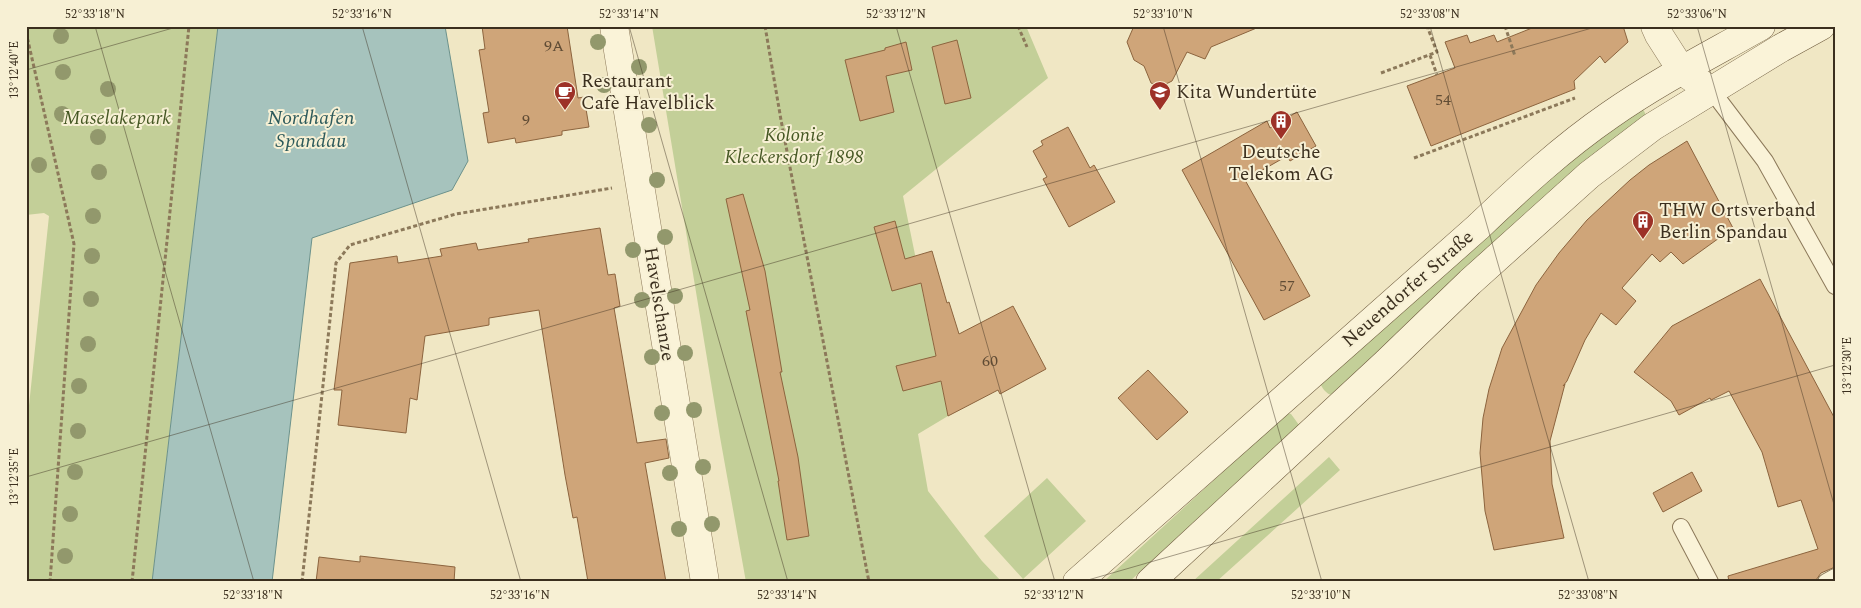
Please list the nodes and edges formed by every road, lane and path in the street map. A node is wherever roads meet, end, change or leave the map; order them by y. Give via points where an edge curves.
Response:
1 (189, 26) edge
2 (614, 26) edge
3 (765, 26) edge
4 (1018, 26) edge
5 (1434, 26) edge
6 (1505, 26) edge
7 (1655, 26) edge
8 (1761, 26) edge
9 (1821, 26) edge
10 (1427, 27) edge
11 (26, 32) edge
12 (1027, 47) dead end
13 (1430, 55) junction
14 (1514, 56) dead end
15 (1682, 71) junction
16 (1381, 73) dead end
17 (1437, 75) dead end
18 (1712, 91) junction
19 (1575, 98) dead end
20 (1414, 158) dead end
21 (615, 188) dead end
22 (1835, 286) edge
23 (1681, 527) dead end
24 (1835, 577) edge
25 (50, 582) edge
26 (132, 582) edge
27 (302, 582) edge
28 (705, 582) edge
29 (869, 582) edge
30 (1077, 582) edge
31 (1150, 582) edge
32 (1710, 582) edge
33 (1826, 582) edge

1 - 26 path
2 - 28 main road, Havelschanze
3 - 29 path
4 - 12 path
5 - 10 path
6 - 14 path
7 - 15 main road
8 - 15 main road, Neuendorfer Straße
9 - 18 main road, Neuendorfer Straße
10 - 13 path via 1437,52
11 - 25 path via 74,244
13 - 16 path
13 - 17 path
15 - 18 main road
15 - 30 main road, Neuendorfer Straße via 1610,115 1538,171
18 - 22 lane via 1765,161
18 - 31 main road, Neuendorfer Straße via 1652,127 1589,175
19 - 20 path
21 - 27 path via 456,214 350,245 336,263
23 - 32 lane
24 - 33 lane

